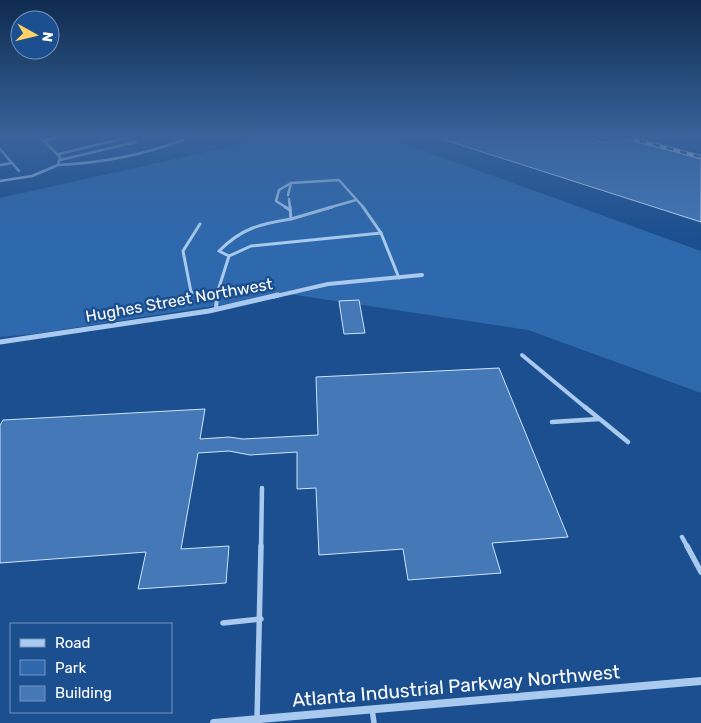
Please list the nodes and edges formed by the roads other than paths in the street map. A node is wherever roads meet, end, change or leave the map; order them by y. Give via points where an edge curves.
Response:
1 (44, 171) edge
2 (0, 181) edge
3 (291, 183) junction
4 (356, 200) junction
5 (290, 210) junction
6 (290, 219) junction
7 (200, 224) dead end
8 (380, 233) junction
9 (229, 256) junction
10 (422, 275) dead end
11 (399, 278) junction
12 (216, 298) junction
13 (216, 309) junction
14 (0, 342) edge
15 (522, 355) dead end
16 (599, 419) junction
17 (552, 422) dead end
18 (628, 442) dead end
19 (262, 488) dead end
20 (682, 537) dead end
21 (701, 572) edge
22 (261, 618) junction
23 (222, 623) dead end
24 (701, 681) edge
25 (372, 709) junction
26 (258, 719) junction
27 (214, 723) edge
28 (374, 723) edge

1 - 2 lane
3 - 4 lane via 339,180
3 - 5 lane
3 - 5 lane via 279,190 276,201
4 - 6 lane
4 - 8 lane
5 - 6 lane
6 - 9 lane via 255,225 232,237 219,251
7 - 12 lane via 183,251 191,292
8 - 9 lane via 251,246
8 - 11 lane
9 - 12 lane
10 - 11 street, Hughes Street Northwest
11 - 13 street, Hughes Street Northwest via 328,284
12 - 13 lane
13 - 14 street, Hughes Street Northwest
15 - 16 lane
16 - 17 lane
16 - 18 lane
19 - 22 lane
20 - 21 lane
22 - 23 lane
22 - 26 lane
24 - 25 street, Atlanta Industrial Parkway Northwest
25 - 26 street, Atlanta Industrial Parkway Northwest
25 - 28 lane
26 - 27 street, Atlanta Industrial Parkway Northwest

